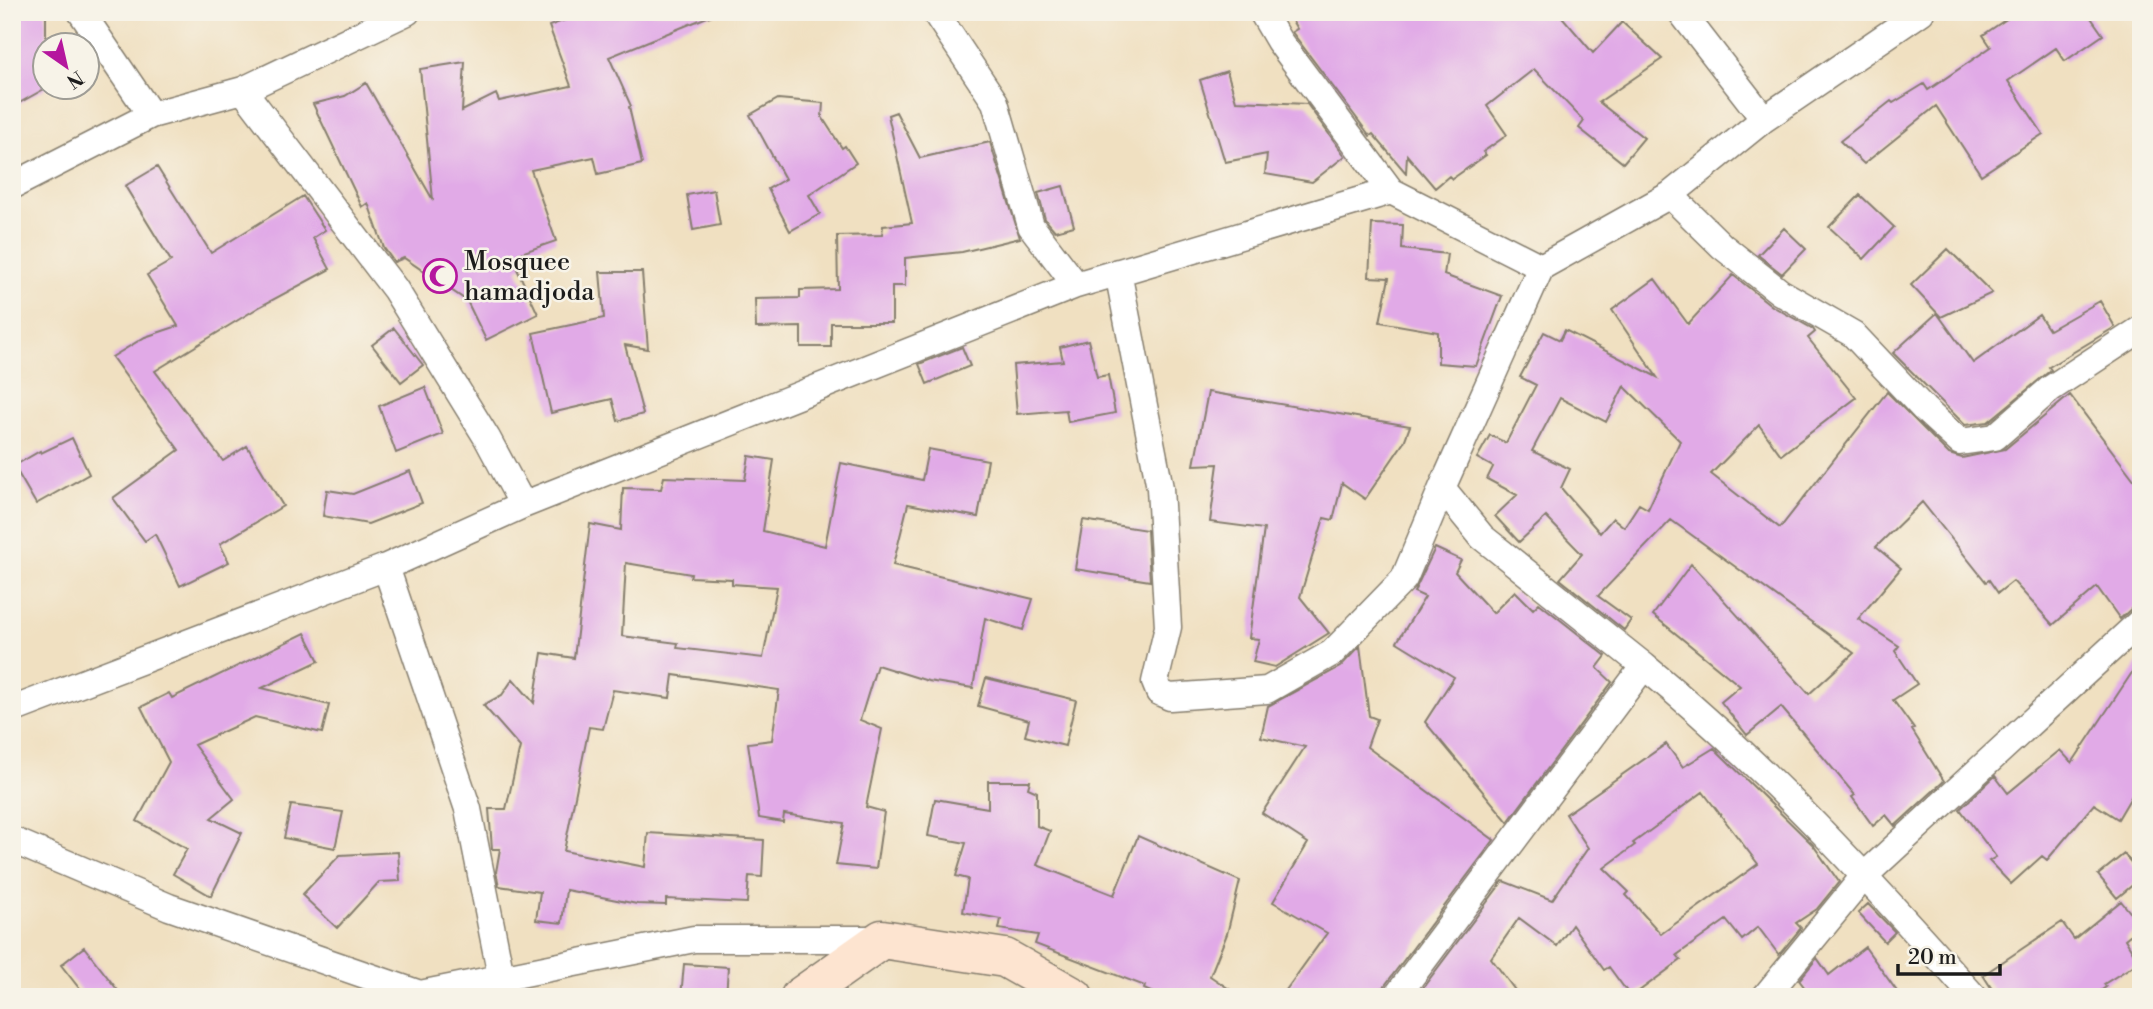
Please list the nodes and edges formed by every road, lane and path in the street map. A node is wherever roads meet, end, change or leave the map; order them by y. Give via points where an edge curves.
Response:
1 (81, 12) edge
2 (407, 12) edge
3 (935, 12) edge
4 (1262, 12) edge
5 (1681, 12) edge
6 (1921, 12) edge
7 (243, 90) junction
8 (152, 115) junction
9 (1764, 119) junction
10 (12, 186) edge
11 (1391, 191) junction
12 (1670, 195) junction
13 (1541, 267) junction
14 (1118, 272) junction
15 (1076, 285) junction
16 (2141, 329) edge
17 (1442, 488) junction
18 (523, 505) junction
19 (386, 567) junction
20 (2141, 621) edge
21 (1644, 666) junction
22 (12, 710) edge
23 (12, 839) edge
24 (1865, 875) junction
25 (882, 939) junction
26 (501, 976) junction
27 (419, 996) edge
28 (800, 997) edge
29 (1074, 997) edge
30 (1396, 997) edge
31 (1765, 997) edge
32 (1974, 997) edge

1 - 8 street
2 - 7 street
3 - 15 street via 995,102 1031,226
4 - 11 street
5 - 9 street
6 - 9 street
7 - 8 street
7 - 18 street via 394,289
8 - 10 street
9 - 12 street
11 - 13 street
11 - 14 street
12 - 13 street
12 - 16 street via 1722,246 1780,292 1853,334 1960,442 1995,437 2050,389
13 - 17 street
14 - 15 street
14 - 17 street via 1160,488 1168,627 1155,682 1159,692 1170,697 1267,690 1332,653 1404,579
15 - 18 street
17 - 21 street via 1482,537
18 - 19 street
19 - 22 street
19 - 26 street via 468,809
20 - 24 street
21 - 24 street via 1717,726
21 - 30 street
23 - 27 street via 169,906
24 - 31 street
24 - 32 street
25 - 26 street via 694,939
25 - 28 street
25 - 29 street via 1005,958
26 - 27 street

